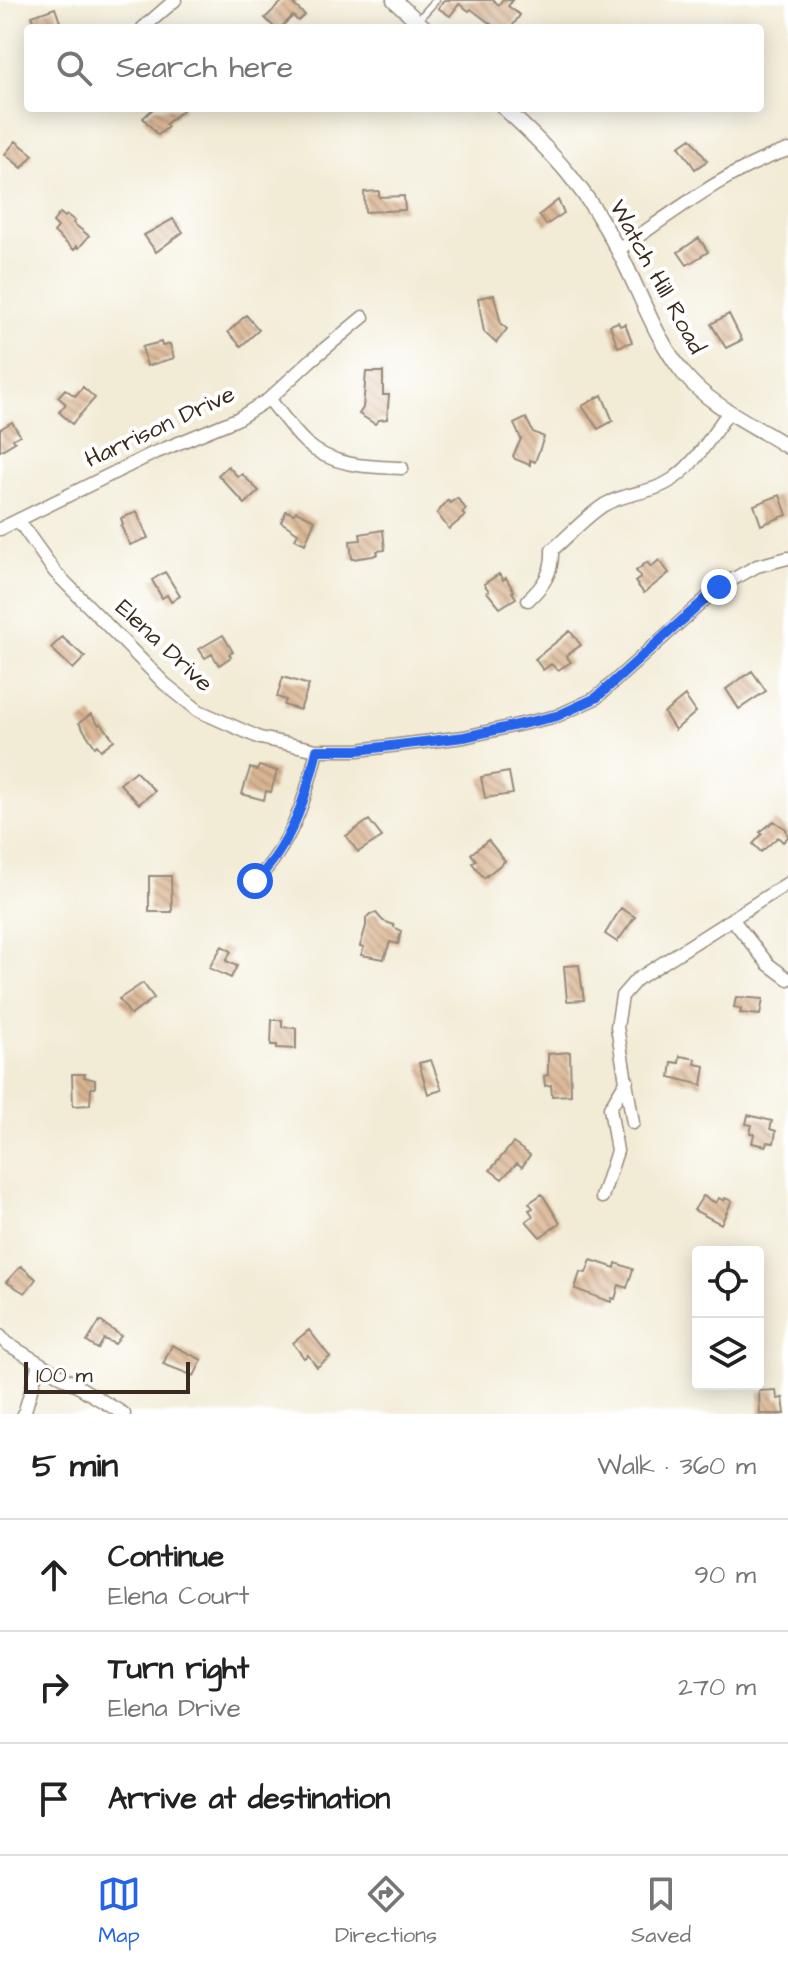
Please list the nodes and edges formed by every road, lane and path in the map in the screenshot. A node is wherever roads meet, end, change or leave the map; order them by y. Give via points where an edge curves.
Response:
1 (175, 0) edge
2 (394, 0) edge
3 (436, 0) edge
4 (148, 24) edge
5 (422, 24) edge
6 (508, 112) edge
7 (788, 150) edge
8 (618, 250) junction
9 (363, 317) dead end
10 (269, 399) junction
11 (728, 413) junction
12 (788, 447) edge
13 (402, 468) dead end
14 (18, 520) junction
15 (0, 529) edge
16 (788, 558) edge
17 (528, 600) dead end
18 (317, 750) junction
19 (255, 881) dead end
20 (788, 883) edge
21 (733, 920) junction
22 (788, 979) edge
23 (627, 1080) junction
24 (633, 1123) dead end
25 (602, 1197) dead end
26 (0, 1336) edge
27 (39, 1363) junction
28 (24, 1414) edge
29 (124, 1414) edge

1 - 4 street
2 - 5 street
3 - 5 lane
6 - 8 street, Watch Hill Road via 551,150 585,191
7 - 8 street via 725,179
8 - 11 street, Watch Hill Road via 671,357
9 - 10 street, Harrison Drive
10 - 13 street via 307,444 330,458
10 - 14 street, Harrison Drive via 237,419
11 - 12 street, Watch Hill Road
11 - 17 street via 675,478 603,506 552,550 553,566
14 - 15 street, Harrison Drive
14 - 18 street, Elena Drive via 55,572 165,684 199,711 260,738
16 - 18 street, Elena Drive via 757,566 719,587 596,698 557,716 464,737
18 - 19 street via 289,835
20 - 21 street
21 - 22 street via 768,964
21 - 23 street via 636,980 622,996 617,1027
23 - 24 street
23 - 25 street via 610,1108 617,1151
26 - 27 street
27 - 28 street
27 - 29 street

